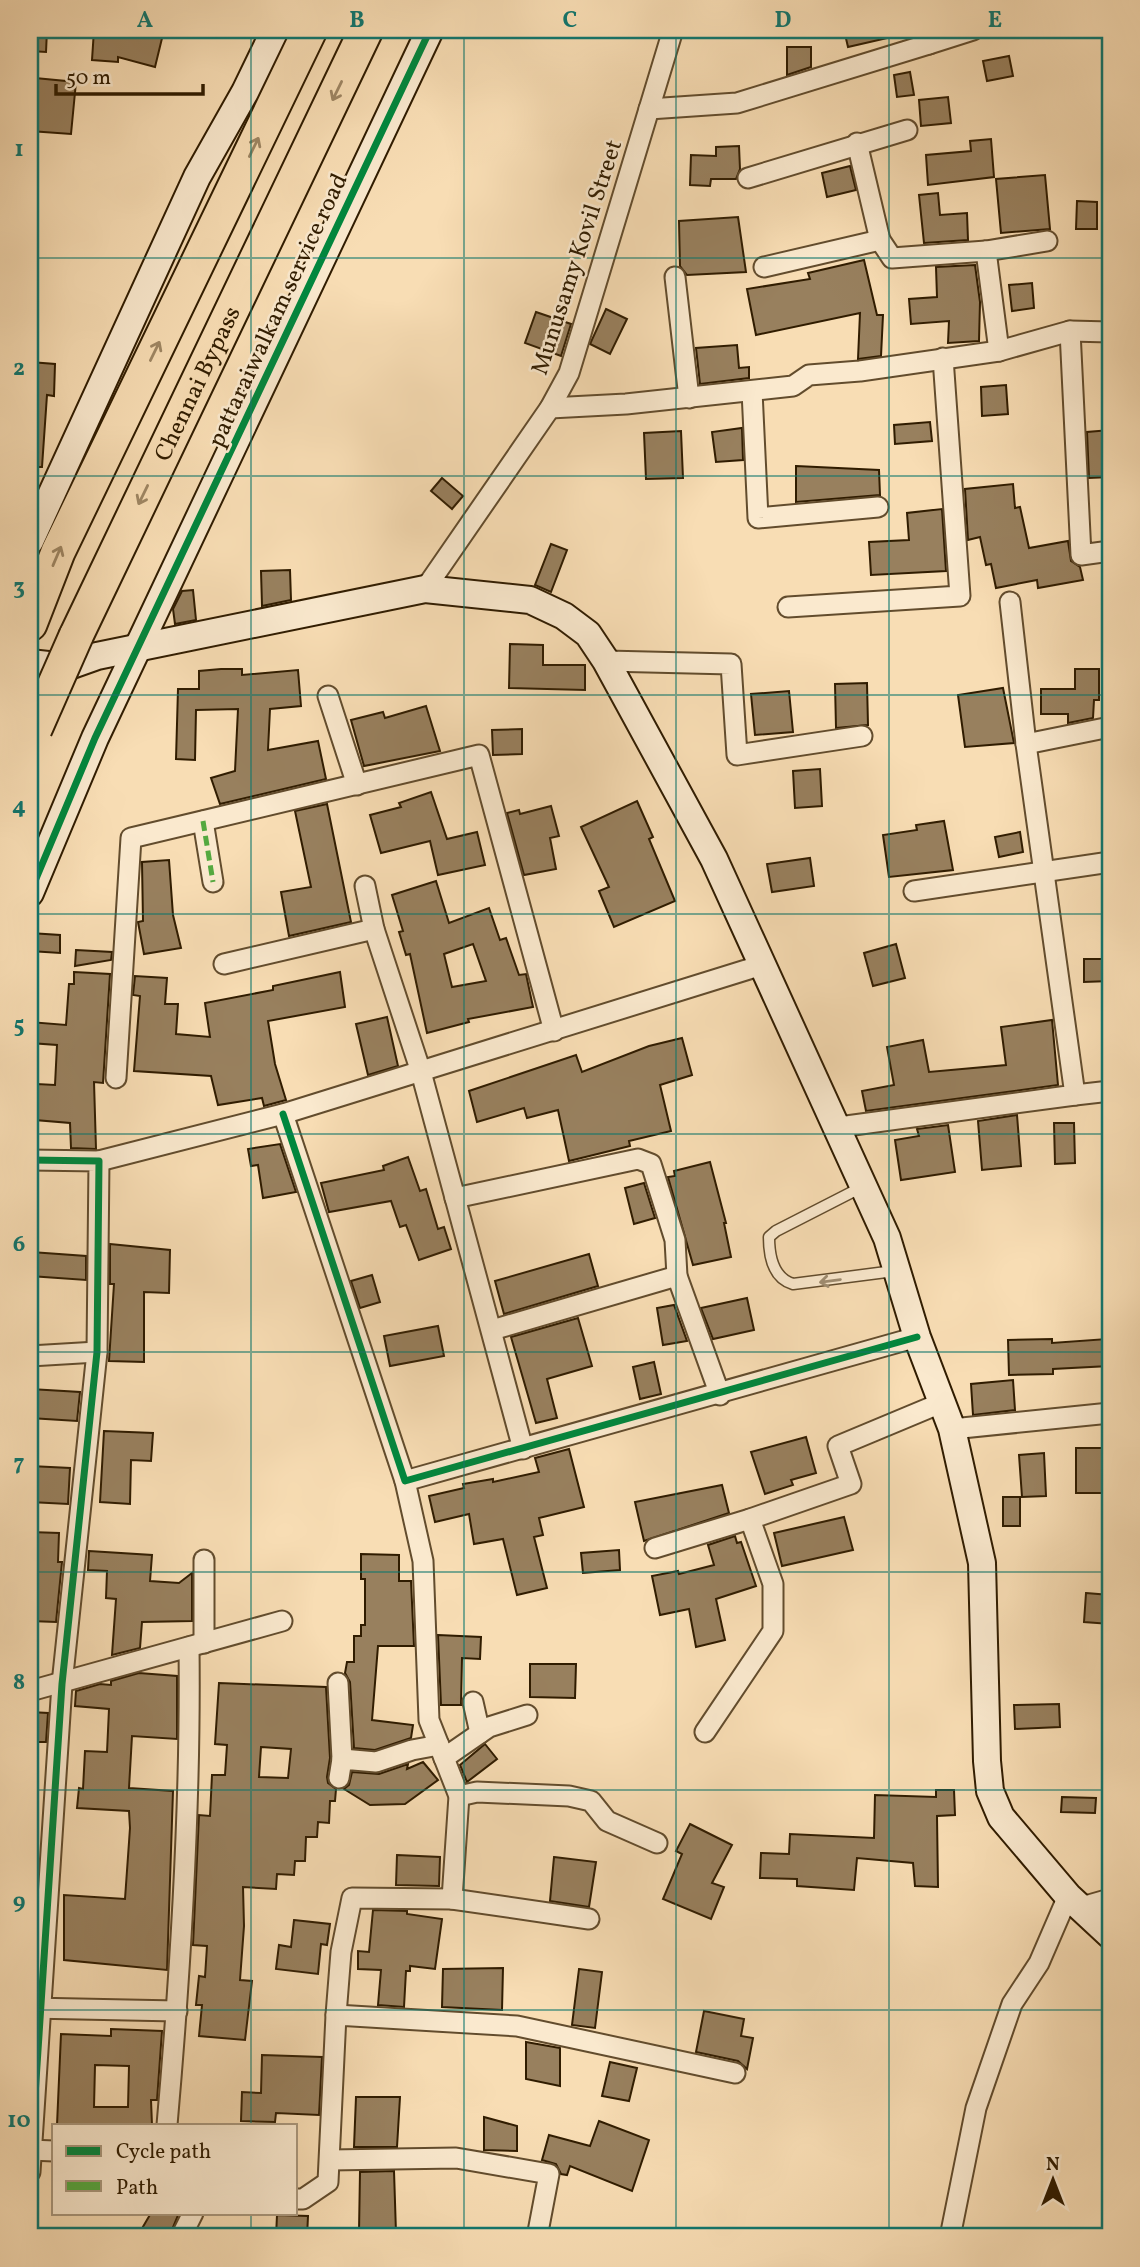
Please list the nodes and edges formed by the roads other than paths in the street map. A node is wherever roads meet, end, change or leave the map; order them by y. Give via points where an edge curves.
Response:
1 (275, 30) edge
2 (310, 30) edge
3 (366, 30) edge
4 (429, 30) edge
5 (673, 30) edge
6 (973, 30) edge
7 (931, 37) edge
8 (649, 109) junction
9 (907, 130) dead end
10 (857, 143) junction
11 (748, 178) dead end
12 (880, 240) junction
13 (1047, 241) dead end
14 (986, 251) junction
15 (764, 267) dead end
16 (675, 277) dead end
17 (1070, 331) junction
18 (1110, 332) edge
19 (999, 351) junction
20 (943, 358) junction
21 (752, 391) junction
22 (689, 398) junction
23 (550, 408) junction
24 (38, 505) edge
25 (878, 507) dead end
26 (30, 541) edge
27 (1110, 551) edge
28 (425, 589) junction
29 (1010, 601) dead end
30 (788, 607) dead end
31 (31, 622) edge
32 (139, 648) junction
33 (606, 661) junction
34 (30, 663) edge
35 (328, 696) dead end
36 (1110, 727) edge
37 (32, 734) edge
38 (862, 736) dead end
39 (1026, 744) junction
40 (357, 785) junction
41 (203, 821) junction
42 (1110, 862) edge
43 (1043, 870) junction
44 (214, 882) dead end
45 (365, 886) dead end
46 (914, 891) dead end
47 (30, 893) edge
48 (374, 929) junction
49 (224, 964) dead end
50 (762, 965) junction
51 (554, 1031) junction
52 (421, 1072) junction
53 (116, 1078) dead end
54 (1110, 1091) edge
55 (1075, 1095) junction
56 (283, 1114) junction
57 (839, 1127) junction
58 (30, 1160) edge
59 (99, 1161) junction
60 (864, 1186) junction
61 (455, 1198) junction
62 (898, 1271) junction
63 (677, 1276) junction
64 (492, 1330) junction
65 (918, 1338) junction
66 (97, 1352) junction
67 (30, 1356) edge
68 (720, 1395) junction
69 (942, 1403) junction
70 (1110, 1413) edge
71 (952, 1429) junction
72 (523, 1449) junction
73 (405, 1481) junction
74 (750, 1519) junction
75 (655, 1548) dead end
76 (204, 1560) dead end
77 (282, 1621) dead end
78 (196, 1645) junction
79 (338, 1683) dead end
80 (62, 1684) junction
81 (30, 1691) edge
82 (473, 1702) dead end
83 (527, 1715) dead end
84 (480, 1732) junction
85 (705, 1732) dead end
86 (442, 1751) junction
87 (459, 1796) junction
88 (657, 1843) dead end
89 (452, 1899) junction
90 (1110, 1899) edge
91 (1075, 1902) junction
92 (589, 1919) dead end
93 (1110, 1935) edge
94 (35, 2008) edge
95 (177, 2011) junction
96 (336, 2015) junction
97 (735, 2073) dead end
98 (167, 2124) edge
99 (31, 2150) edge
100 (52, 2151) edge
101 (330, 2160) junction
102 (30, 2172) edge
103 (298, 2199) edge
104 (193, 2214) edge
105 (181, 2237) edge
106 (537, 2237) edge
107 (950, 2237) edge

1 - 24 main road via 197,177
31 -> 2 highway via 58,552
3 -> 37 highway, Chennai Bypass, bridge
4 - 32 main road, pattaraiwalkam service road
5 - 8 street, Munusamy Kovil Street
6 - 7 street
7 - 8 street via 737,103
8 - 23 street, Munusamy Kovil Street via 569,373
9 - 10 street
10 - 11 street
10 - 12 street
12 - 14 street via 892,258
12 - 15 street
13 - 14 street
14 - 19 street
16 - 22 street
17 - 18 street
17 - 19 street
17 - 27 street via 1081,555
19 - 20 street
20 - 21 street via 809,375 793,386
20 - 30 street via 960,596
21 - 22 street
21 - 25 street via 758,518
22 - 23 street
23 - 28 street, Munusamy Kovil Street
24 - 26 main road
28 - 32 main road
28 - 33 main road via 530,600 564,616 587,634
29 - 39 street
32 - 34 main road via 66,667
32 - 47 main road, pattaraiwalkam service road via 95,738
33 - 38 street via 731,664 737,755
33 - 50 main road via 714,859
35 - 40 street
36 - 39 street
39 - 43 street
40 - 41 street
40 - 51 street via 479,755
41 - 44 street
41 - 53 street via 131,838
42 - 43 street
43 - 46 street
43 - 55 street
45 - 48 street
48 - 49 street
48 - 52 street
50 - 51 street
50 - 57 main road
51 - 52 street
52 - 56 street
52 - 61 street
54 - 55 street
55 - 57 street
56 - 59 street
56 - 73 street
57 - 60 main road
58 - 59 street
59 - 66 street
60 - 62 main road
62 -> 60 lane via 793,1284 776,1272 769,1237
61 - 63 street via 645,1160 651,1164 675,1240
61 - 64 street
62 - 65 main road
63 - 64 street
63 - 68 street
64 - 72 street
65 - 68 street
65 - 69 main road
66 - 67 street
66 - 80 street
68 - 72 street
69 - 71 main road
69 - 74 street via 838,1446 851,1484
70 - 71 street
71 - 91 main road via 982,1563 990,1791 1001,1817
72 - 73 street
73 - 86 street via 423,1561 429,1720
74 - 75 street
74 - 85 street via 773,1584 773,1631
76 - 78 street
77 - 78 street
78 - 80 street
78 - 95 street
79 - 86 street via 341,1768 412,1749
80 - 81 street
80 - 94 street
82 - 84 street
83 - 84 street
84 - 86 street
86 - 87 street
87 - 88 street via 477,1792 591,1801 607,1821
87 - 89 street
89 - 92 street
89 - 96 street via 352,1898 341,1952
90 - 91 street
91 - 93 main road
91 - 107 street via 1012,2004 976,2108
94 - 95 street
94 - 99 street
95 - 98 street
96 - 97 street via 517,2026
96 - 101 street
99 - 100 street
99 - 102 street
101 - 103 street via 328,2182
101 - 106 street via 456,2158 549,2174
104 - 105 street

